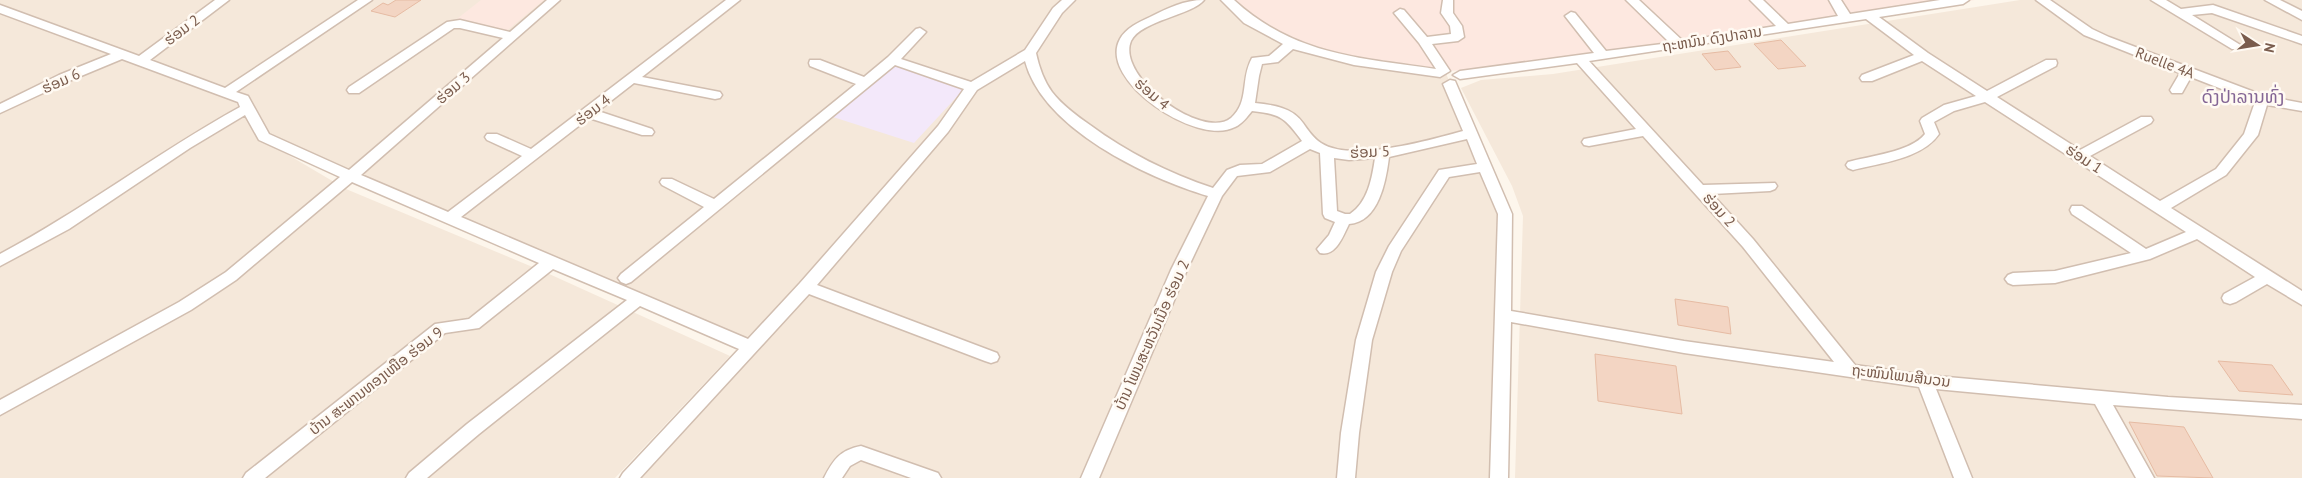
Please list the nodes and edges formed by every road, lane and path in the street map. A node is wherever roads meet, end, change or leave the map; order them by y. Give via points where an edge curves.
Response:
1 (223, 0) edge
2 (366, 0) edge
3 (554, 0) edge
4 (1069, 0) edge
5 (1198, 0) edge
6 (1227, 0) edge
7 (1632, 0) edge
8 (1756, 0) edge
9 (1835, 0) edge
10 (1959, 0) edge
11 (2042, 0) edge
12 (2157, 0) edge
13 (2271, 0) edge
14 (726, 1) edge
15 (1448, 2) dead end
16 (0, 10) edge
17 (1400, 13) dead end
18 (2180, 13) junction
19 (1868, 15) junction
20 (1570, 16) dead end
21 (2302, 16) edge
22 (1845, 17) junction
23 (1786, 28) junction
24 (920, 32) dead end
25 (512, 36) junction
26 (2302, 40) edge
27 (1424, 41) junction
28 (1291, 44) junction
29 (1680, 44) junction
30 (2236, 46) dead end
31 (1030, 53) junction
32 (123, 54) junction
33 (1603, 56) junction
34 (1923, 56) junction
35 (1580, 59) junction
36 (142, 60) junction
37 (893, 60) junction
38 (815, 63) dead end
39 (2051, 63) dead end
40 (2187, 73) junction
41 (1448, 76) junction
42 (1867, 78) dead end
43 (632, 79) junction
44 (866, 83) junction
45 (972, 87) junction
46 (354, 90) dead end
47 (2178, 90) dead end
48 (227, 92) junction
49 (715, 95) dead end
50 (1987, 97) junction
51 (2262, 100) junction
52 (1248, 107) junction
53 (2302, 107) edge
54 (248, 108) junction
55 (0, 109) edge
56 (590, 112) junction
57 (2146, 120) dead end
58 (1647, 131) junction
59 (647, 132) dead end
60 (1470, 134) junction
61 (492, 137) dead end
62 (1310, 142) junction
63 (1589, 142) dead end
64 (1327, 152) junction
65 (1384, 153) junction
66 (533, 156) junction
67 (2079, 156) junction
68 (1486, 166) junction
69 (1852, 166) dead end
70 (351, 176) junction
71 (667, 182) dead end
72 (1770, 186) dead end
73 (1702, 190) junction
74 (1216, 194) junction
75 (715, 206) junction
76 (2160, 208) junction
77 (2077, 210) dead end
78 (450, 218) junction
79 (1343, 220) junction
80 (2198, 233) junction
81 (1325, 249) dead end
82 (2145, 255) junction
83 (0, 261) edge
84 (552, 261) junction
85 (2267, 277) junction
86 (626, 278) dead end
87 (2012, 279) dead end
88 (806, 287) junction
89 (2230, 298) dead end
90 (639, 299) junction
91 (2302, 300) edge
92 (1502, 315) junction
93 (751, 347) junction
94 (991, 357) dead end
95 (1850, 370) junction
96 (1925, 381) junction
97 (2100, 398) junction
98 (0, 408) edge
99 (2302, 412) edge
100 (252, 478) edge
101 (415, 478) edge
102 (629, 478) edge
103 (833, 478) edge
104 (932, 478) edge
105 (1090, 478) edge
106 (1346, 478) edge
107 (1499, 478) edge
108 (1963, 478) edge
109 (2145, 478) edge

1 - 36 street, ຮ່ອມ 2
2 - 48 street
3 - 25 street, ຮ່ອມ 3
4 - 31 street via 1057,12
5 - 52 street, ຮ່ອມ 4 via 1128,35 1123,48 1127,72 1143,90 1182,119 1205,126 1217,128 1228,125
6 - 28 street, ຖະຫນົນ ດົງປາລານ via 1237,11
7 - 29 street
8 - 23 street
9 - 22 street
10 - 19 street, ຖະຫນົນ ດົງປາລານ
11 - 40 street, Ruelle 4A via 2088,32
12 - 18 street
13 - 21 street
14 - 43 street, ຮ່ອມ 4
15 - 27 street via 1447,12 1456,26 1458,37
16 - 32 street
17 - 27 street
18 - 26 street via 2209,8
18 - 30 street
19 - 22 street, ຖະຫນົນ ດົງປາລານ
19 - 34 street, ຮ່ອມ 1
20 - 33 street
22 - 23 street, ຖະຫນົນ ດົງປາລານ
23 - 29 street, ຖະຫນົນ ດົງປາລານ
24 - 37 street
25 - 46 street via 460,24 451,25
25 - 70 street, ຮ່ອມ 3
27 - 41 street
28 - 41 street, ຖະຫນົນ ດົງປາລານ via 1320,55
28 - 52 street via 1273,58 1257,60
29 - 33 street, ຖະຫນົນ ດົງປາລານ
31 - 45 street
31 - 74 street via 1046,93 1067,113 1141,165
32 - 36 street
32 - 55 street, ຮ່ອມ 6
33 - 35 street, ຖະຫນົນ ດົງປາລານ
34 - 42 street
34 - 50 street, ຮ່ອມ 1
35 - 41 street, ຖະຫນົນ ດົງປາລານ
35 - 58 street, ຮ່ອມ 2
36 - 48 street
37 - 44 street
37 - 45 street
38 - 44 street
39 - 50 street
40 - 47 street
40 - 51 street, Ruelle 4A
41 - 60 street
43 - 49 street
43 - 56 street, ຮ່ອມ 4
44 - 75 street
45 - 88 street via 943,129
48 - 54 street via 243,99
50 - 67 street, ຮ່ອມ 1
50 - 69 street via 1949,108 1927,121 1932,134 1927,142
51 - 53 street, Ruelle 4A
51 - 76 street via 2251,135 2221,172
52 - 62 street, ຮ່ອມ 5 via 1284,113 1291,117
54 - 70 street via 264,137
54 - 83 street via 206,130 68,223
56 - 59 street
56 - 66 street, ຮ່ອມ 4
57 - 67 street
58 - 63 street
58 - 73 street, ຮ່ອມ 2
60 - 65 street, ຮ່ອມ 5
60 - 68 street
61 - 66 street
62 - 64 street, ຮ່ອມ 5
62 - 74 street, ບ້ານ ໂພນສະຫວັນເນືອ ຮ່ອມ 2 via 1263,170 1232,173
64 - 65 street, ຮ່ອມ 5
64 - 79 street via 1329,212
65 - 79 street via 1380,180 1370,202 1356,219
66 - 78 street, ຮ່ອມ 4
67 - 76 street, ຮ່ອມ 1
68 - 92 street via 1505,214
68 - 106 street via 1444,173 1394,250 1384,272 1364,340
70 - 78 street
70 - 98 street, ຮ່ອມ 3 via 231,276 185,306
71 - 75 street
72 - 73 street
73 - 95 street, ຮ່ອມ 2
74 - 105 street, ບ້ານ ໂພນສະຫວັນເນືອ ຮ່ອມ 2 via 1179,270
75 - 86 street
76 - 80 street, ຮ່ອມ 1
77 - 82 street
78 - 84 street
79 - 81 street via 1335,238
80 - 82 street
80 - 85 street, ຮ່ອມ 1
82 - 87 street via 2056,277
84 - 90 street
84 - 100 street, ບ້ານ ສະພານທອງເໜືອ ຮ່ອມ 9 via 473,324 441,328
85 - 89 street
85 - 91 street, ຮ່ອມ 1
88 - 93 street
88 - 94 street
90 - 93 street
90 - 101 street via 472,429
92 - 95 street, ຖະໜົນໂພນສີນວນ via 1684,347
92 - 107 street
93 - 102 street
95 - 96 street, ຖະໜົນໂພນສີນວນ
96 - 97 street, ຖະໜົນໂພນສີນວນ
96 - 108 street
97 - 99 street, ຖະໜົນໂພນສີນວນ
97 - 109 street
103 - 104 street via 842,460 860,453

